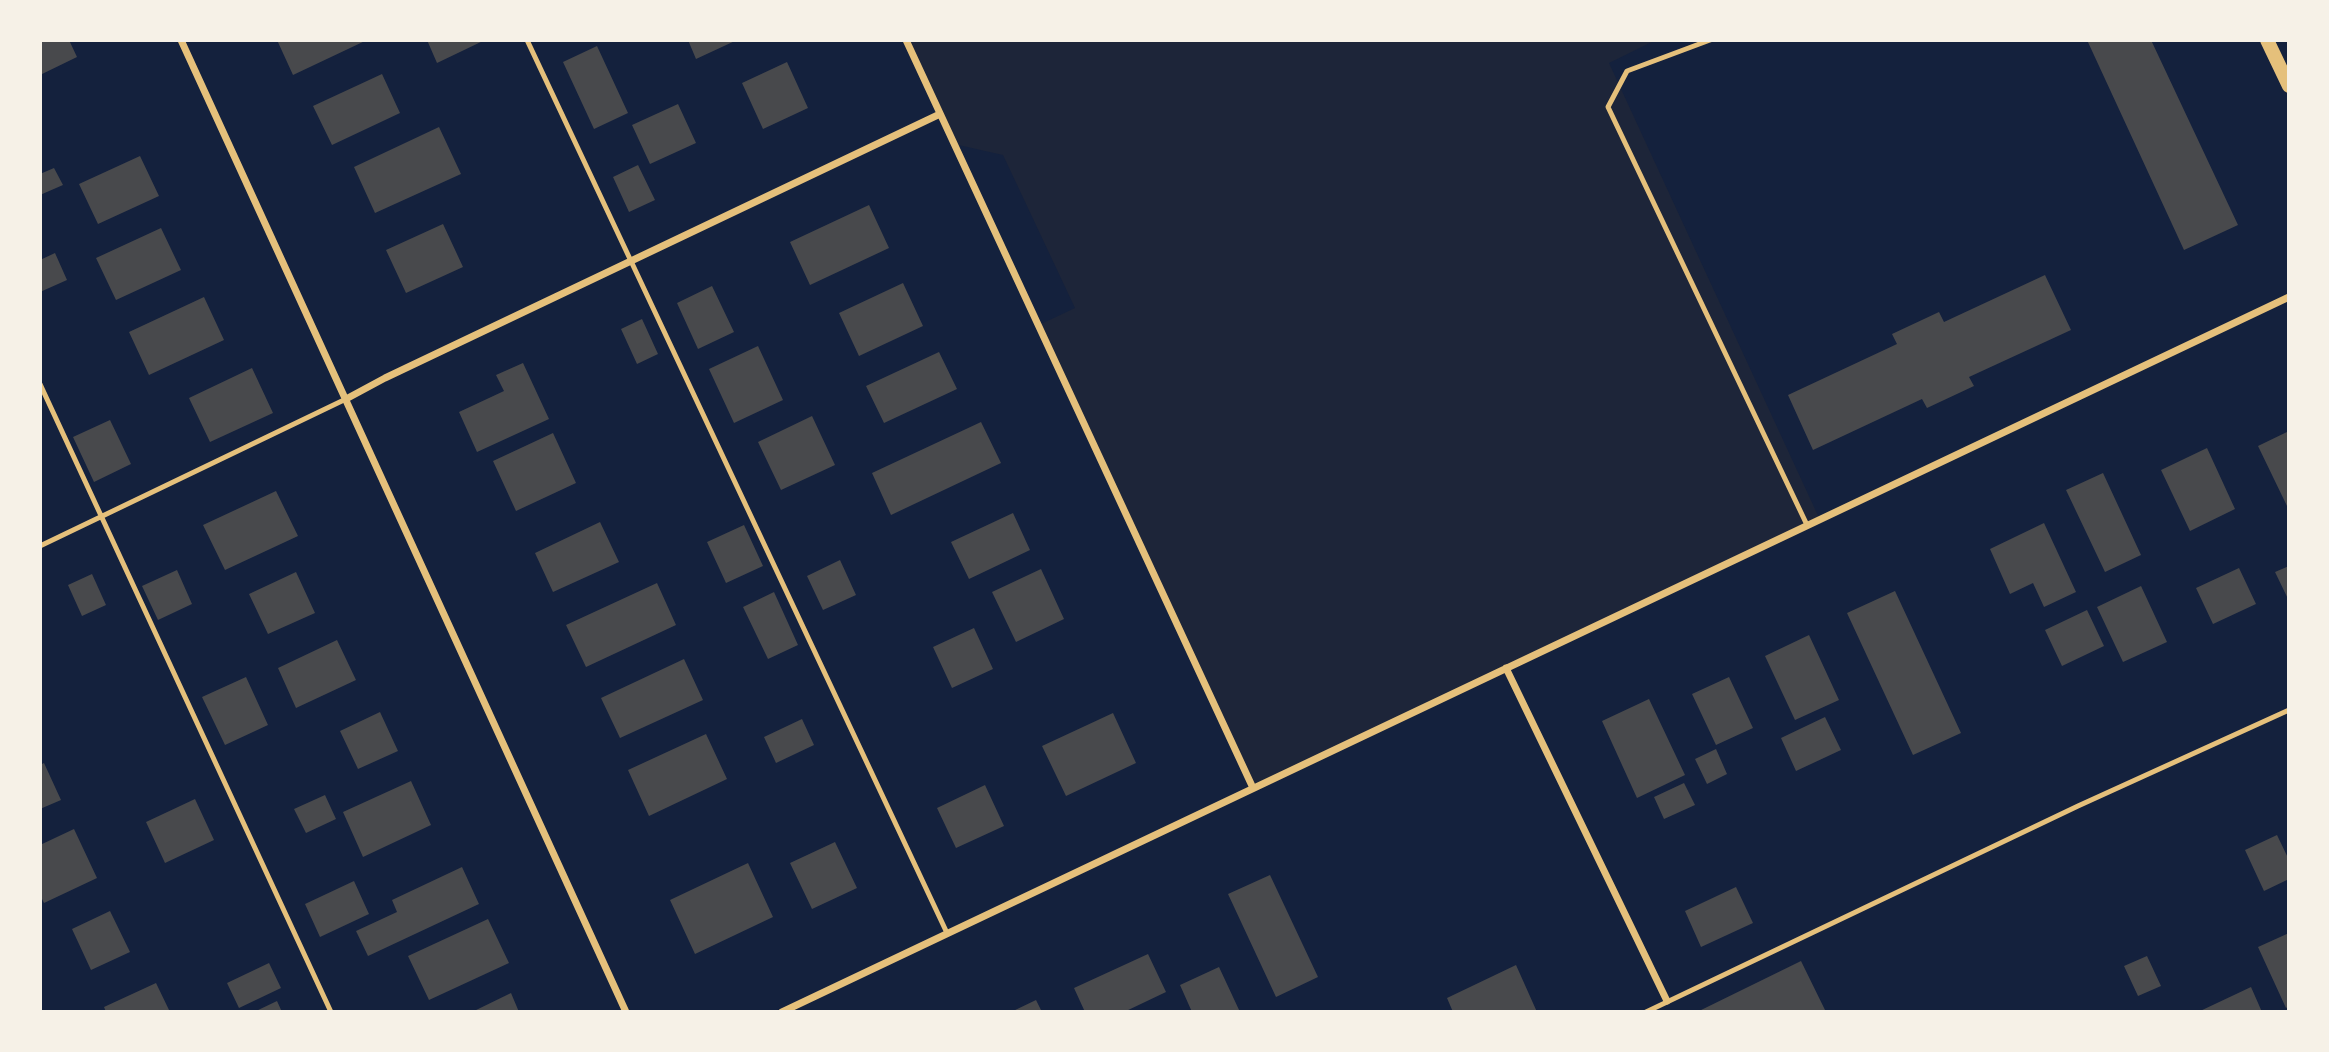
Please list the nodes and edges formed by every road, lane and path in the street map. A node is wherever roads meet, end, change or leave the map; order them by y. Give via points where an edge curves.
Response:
1 (181, 40) edge
2 (527, 40) edge
3 (906, 40) edge
4 (1710, 40) edge
5 (2267, 40) edge
6 (2289, 86) edge
7 (940, 114) junction
8 (631, 260) junction
9 (2289, 297) edge
10 (40, 384) edge
11 (346, 399) junction
12 (101, 517) junction
13 (1807, 525) junction
14 (40, 546) edge
15 (1506, 668) junction
16 (2289, 710) edge
17 (1253, 788) junction
18 (947, 933) junction
19 (1667, 1001) junction
20 (331, 1012) edge
21 (626, 1012) edge
22 (782, 1012) edge
23 (1646, 1012) edge

1 - 11 street
2 - 8 lane
3 - 7 street
4 - 13 lane via 1628,71 1608,107
5 - 6 main road
7 - 8 street
7 - 17 street
8 - 11 street
8 - 18 lane
9 - 13 street
10 - 12 lane
11 - 12 lane
11 - 21 street
12 - 14 lane
12 - 20 lane
13 - 15 street
15 - 17 street
15 - 19 street
16 - 19 lane
17 - 18 street
18 - 22 street
19 - 23 lane

